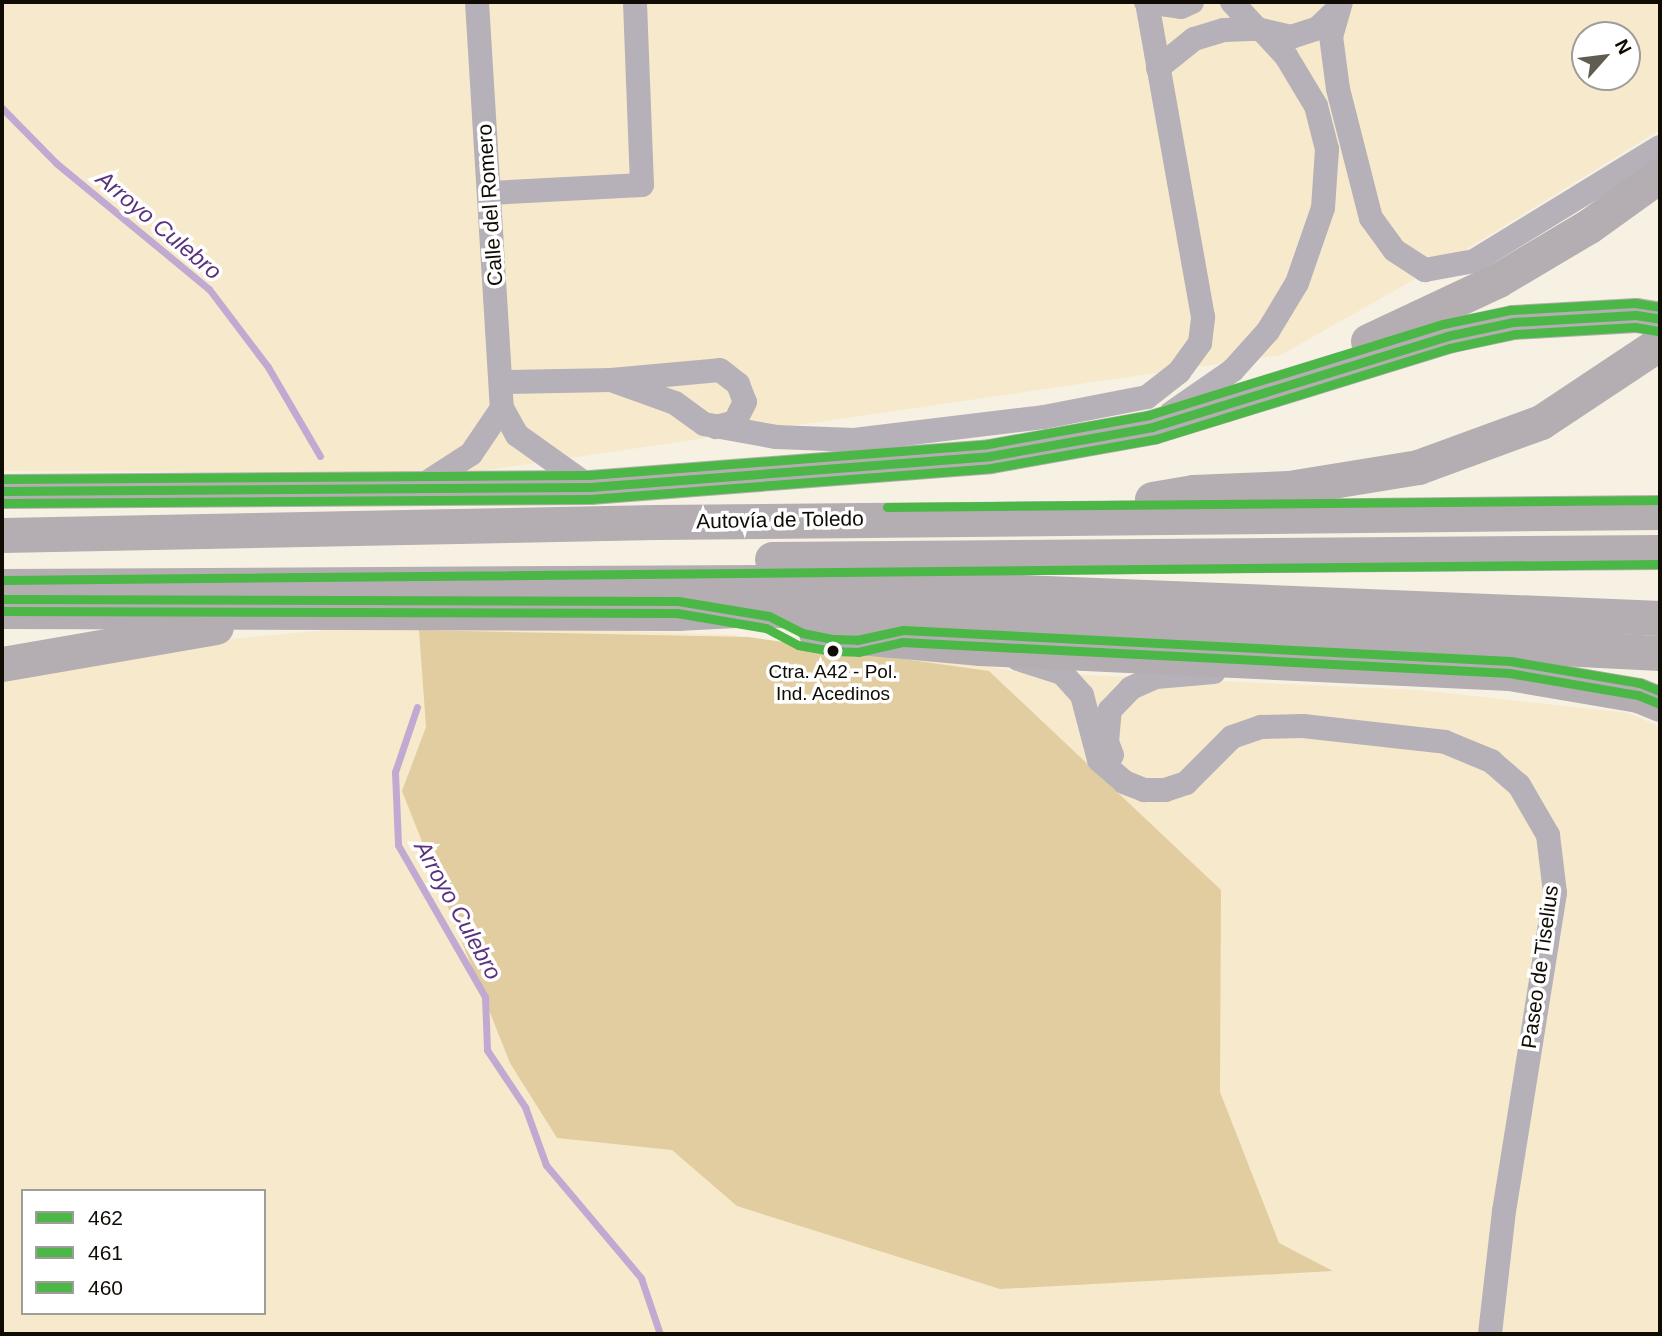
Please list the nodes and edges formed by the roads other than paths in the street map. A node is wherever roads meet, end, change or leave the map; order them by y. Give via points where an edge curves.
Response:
1 (477, 2) edge
2 (635, 2) edge
3 (1146, 2) edge
4 (1192, 2) edge
5 (1232, 2) edge
6 (1340, 5) edge
7 (1260, 31) junction
8 (1158, 68) junction
9 (1660, 148) edge
10 (1660, 176) edge
11 (489, 192) junction
12 (1660, 319) edge
13 (1656, 357) edge
14 (611, 380) junction
15 (501, 382) junction
16 (1253, 394) junction
17 (502, 408) junction
18 (716, 426) junction
19 (1152, 427) junction
20 (590, 487) junction
21 (418, 488) junction
22 (2, 491) edge
23 (1660, 512) edge
24 (1055, 516) junction
25 (2, 536) edge
26 (1660, 552) edge
27 (1159, 558) junction
28 (2, 568) edge
29 (777, 582) junction
30 (2, 586) edge
31 (324, 609) junction
32 (2, 611) edge
33 (677, 613) junction
34 (1660, 618) edge
35 (980, 648) junction
36 (1660, 653) edge
37 (1328, 663) junction
38 (2, 664) edge
39 (1660, 704) edge
40 (1124, 782) junction
41 (1490, 1334) edge

1 - 11 street, Calle del Romero
2 - 11 street via 642,185
3 - 4 street via 1181,7
3 - 8 street
5 - 7 street
6 - 7 street via 1318,28 1292,37
6 - 9 street via 1331,36 1338,89 1371,218 1394,250 1425,270 1474,261
7 - 8 street via 1224,30 1194,39
7 - 19 street via 1286,56 1316,106 1327,149 1323,208 1297,283 1268,331 1233,370
8 - 18 street via 1203,317 1200,343 1179,372 1147,397 1044,417 867,439 776,437
10 - 16 highway via 1589,226 1498,280
11 - 15 street, Calle del Romero
12 - 16 highway via 1636,315 1514,322 1447,336
13 - 24 highway via 1541,422 1418,467 1289,488 1193,492
14 - 15 street
14 - 18 street via 675,403
14 - 18 street via 720,370 738,384 746,402 735,422
15 - 17 street, Calle del Romero
16 - 19 highway
17 - 20 street via 517,435
17 - 21 street via 471,454
19 - 20 highway via 990,456
20 - 21 highway
21 - 22 highway
23 - 24 highway, Autovía de Toledo
24 - 25 highway, Autovía de Toledo
26 - 27 highway, Autovía de Toledo
27 - 28 highway, Autovía de Toledo
27 - 29 highway via 1113,572 956,572
29 - 30 highway
29 - 34 highway
31 - 32 highway
31 - 33 highway
31 - 38 highway
33 - 35 highway via 766,628
33 - 36 highway via 755,609
35 - 37 highway
35 - 40 street via 1062,673 1082,695 1099,760
37 - 39 highway via 1510,673 1638,695
37 - 40 street via 1156,677 1131,688 1110,710 1107,742
40 - 41 street, Paseo de Tiselius via 1144,790 1165,790 1186,783 1232,737 1261,727 1303,726 1445,742 1490,761 1519,785 1548,835 1555,893 1504,1211

